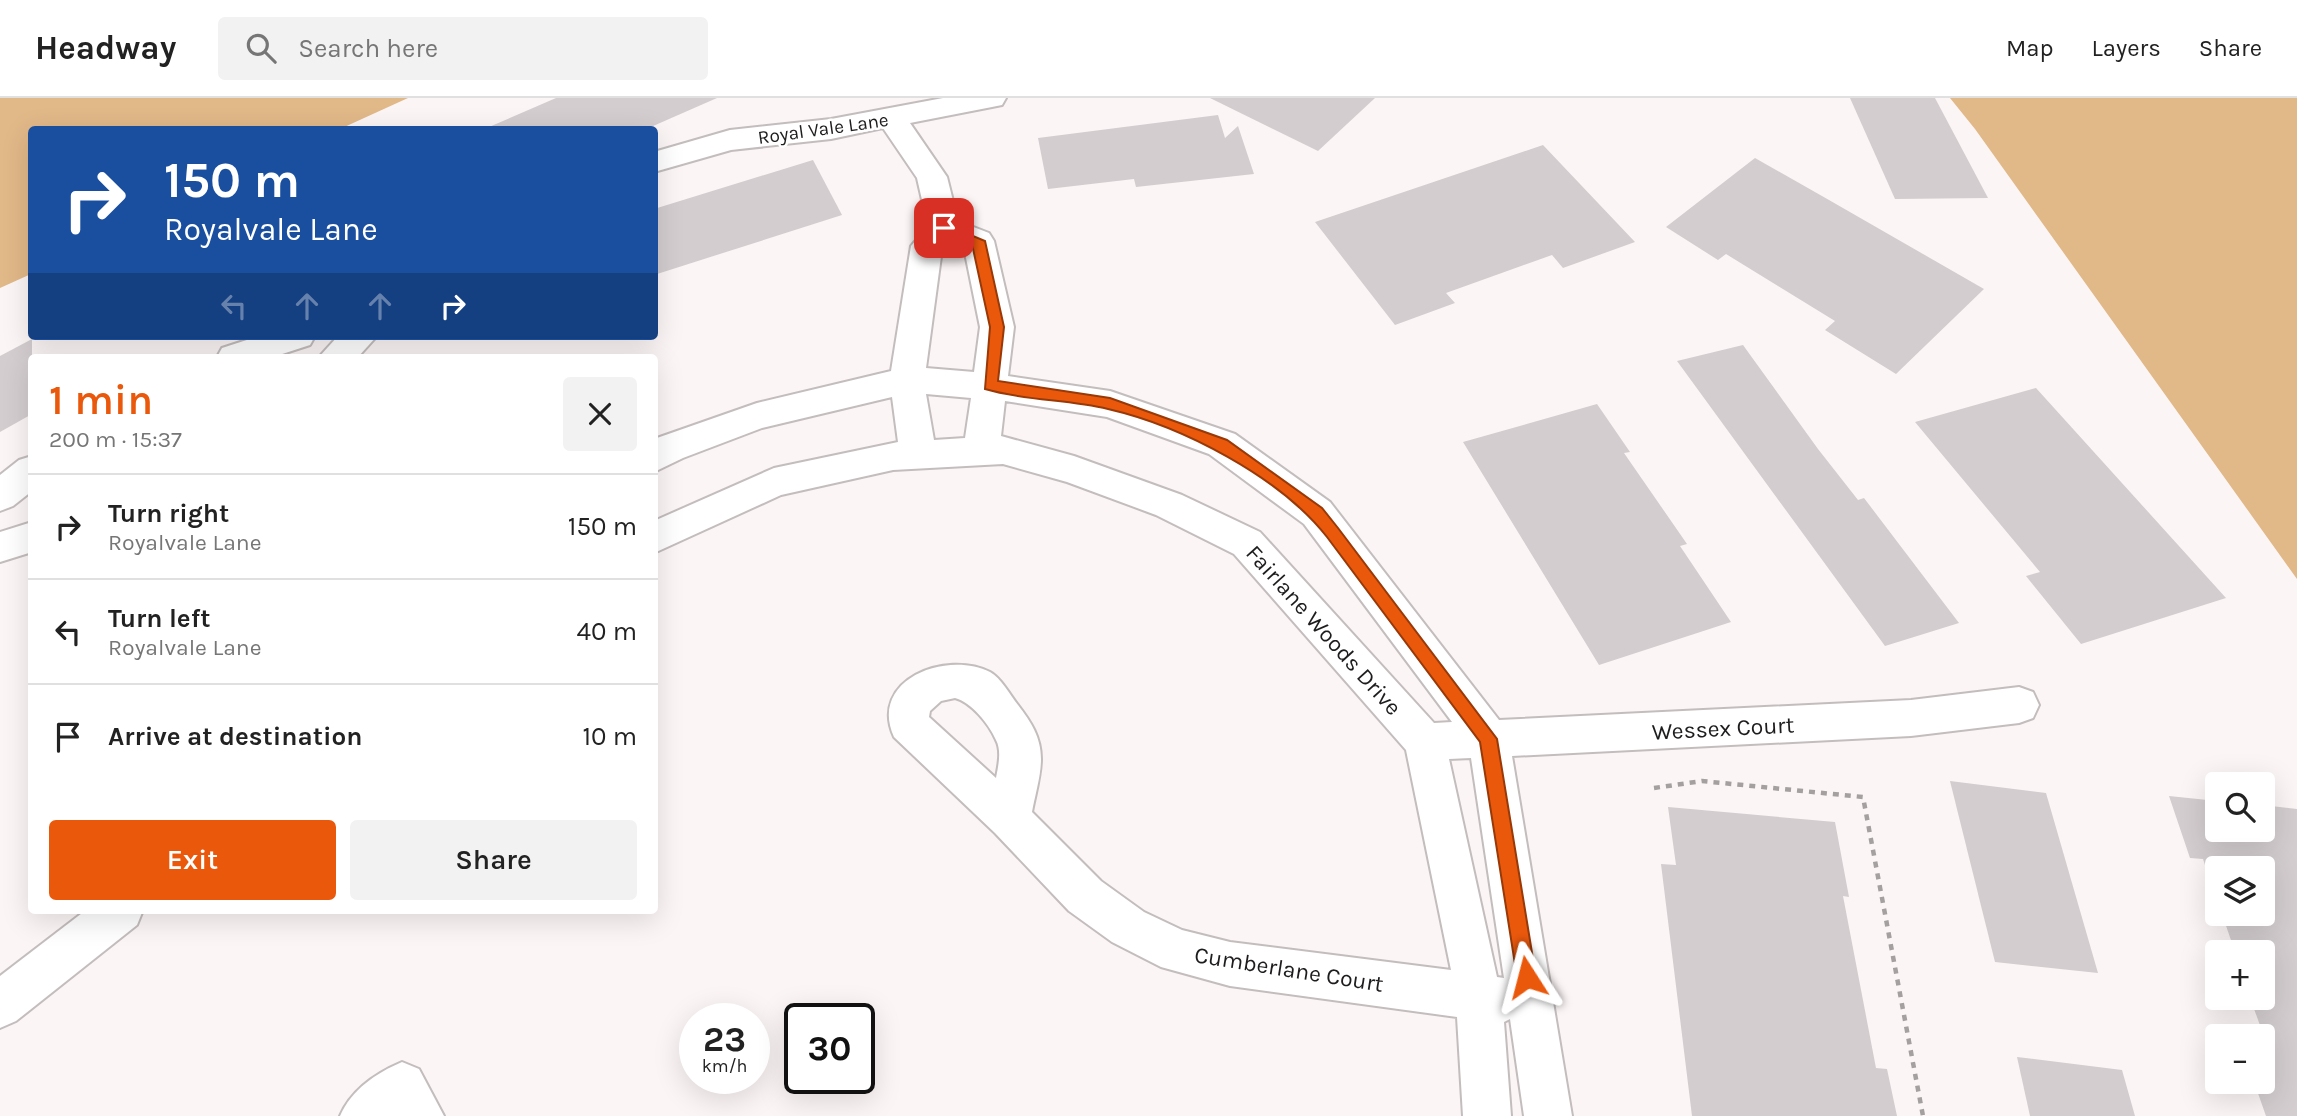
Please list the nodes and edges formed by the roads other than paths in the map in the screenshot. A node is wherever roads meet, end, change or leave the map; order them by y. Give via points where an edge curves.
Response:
1 (992, 98) edge
2 (892, 119) junction
3 (658, 161) edge
4 (944, 228) junction
5 (286, 340) edge
6 (356, 340) edge
7 (243, 354) edge
8 (340, 354) edge
9 (907, 380) junction
10 (990, 386) junction
11 (981, 451) junction
12 (918, 454) junction
13 (658, 456) edge
14 (28, 473) edge
15 (0, 496) edge
16 (658, 536) edge
17 (28, 538) edge
18 (0, 547) edge
19 (2019, 705) dead end
20 (1489, 739) junction
21 (1425, 742) junction
22 (1010, 819) dead end
23 (116, 914) edge
24 (1479, 997) junction
25 (1531, 1004) junction
26 (0, 1005) edge
27 (364, 1116) edge
28 (420, 1116) edge
29 (1487, 1116) edge
30 (1548, 1116) edge

1 - 2 street, Royal Vale Lane
2 - 3 street, Royal Vale Lane via 730,140
2 - 4 street via 932,177
4 - 9 street via 927,246
4 - 10 street via 978,241 997,327
5 - 7 street
6 - 8 street
9 - 10 street
9 - 12 street
9 - 13 street via 757,416
10 - 11 street
10 - 20 street via 1110,404 1222,444 1317,513
11 - 12 street, Fairlane Woods Drive
11 - 21 street, Fairlane Woods Drive via 1003,450 1074,470 1169,505 1247,543
12 - 16 street, Fairlane Woods Drive via 774,482
14 - 15 street
17 - 18 street
19 - 20 street, Wessex Court via 1911,719
20 - 21 street, Wessex Court
20 - 25 street
21 - 24 street, Fairlane Woods Drive
22 - 24 street, Cumberlane Court via 1085,896 1128,927 1177,951 1230,964
23 - 26 street
24 - 25 street, Cumberlane Court
24 - 29 street, Fairlane Woods Drive
25 - 30 street
27 - 28 street via 402,1086

